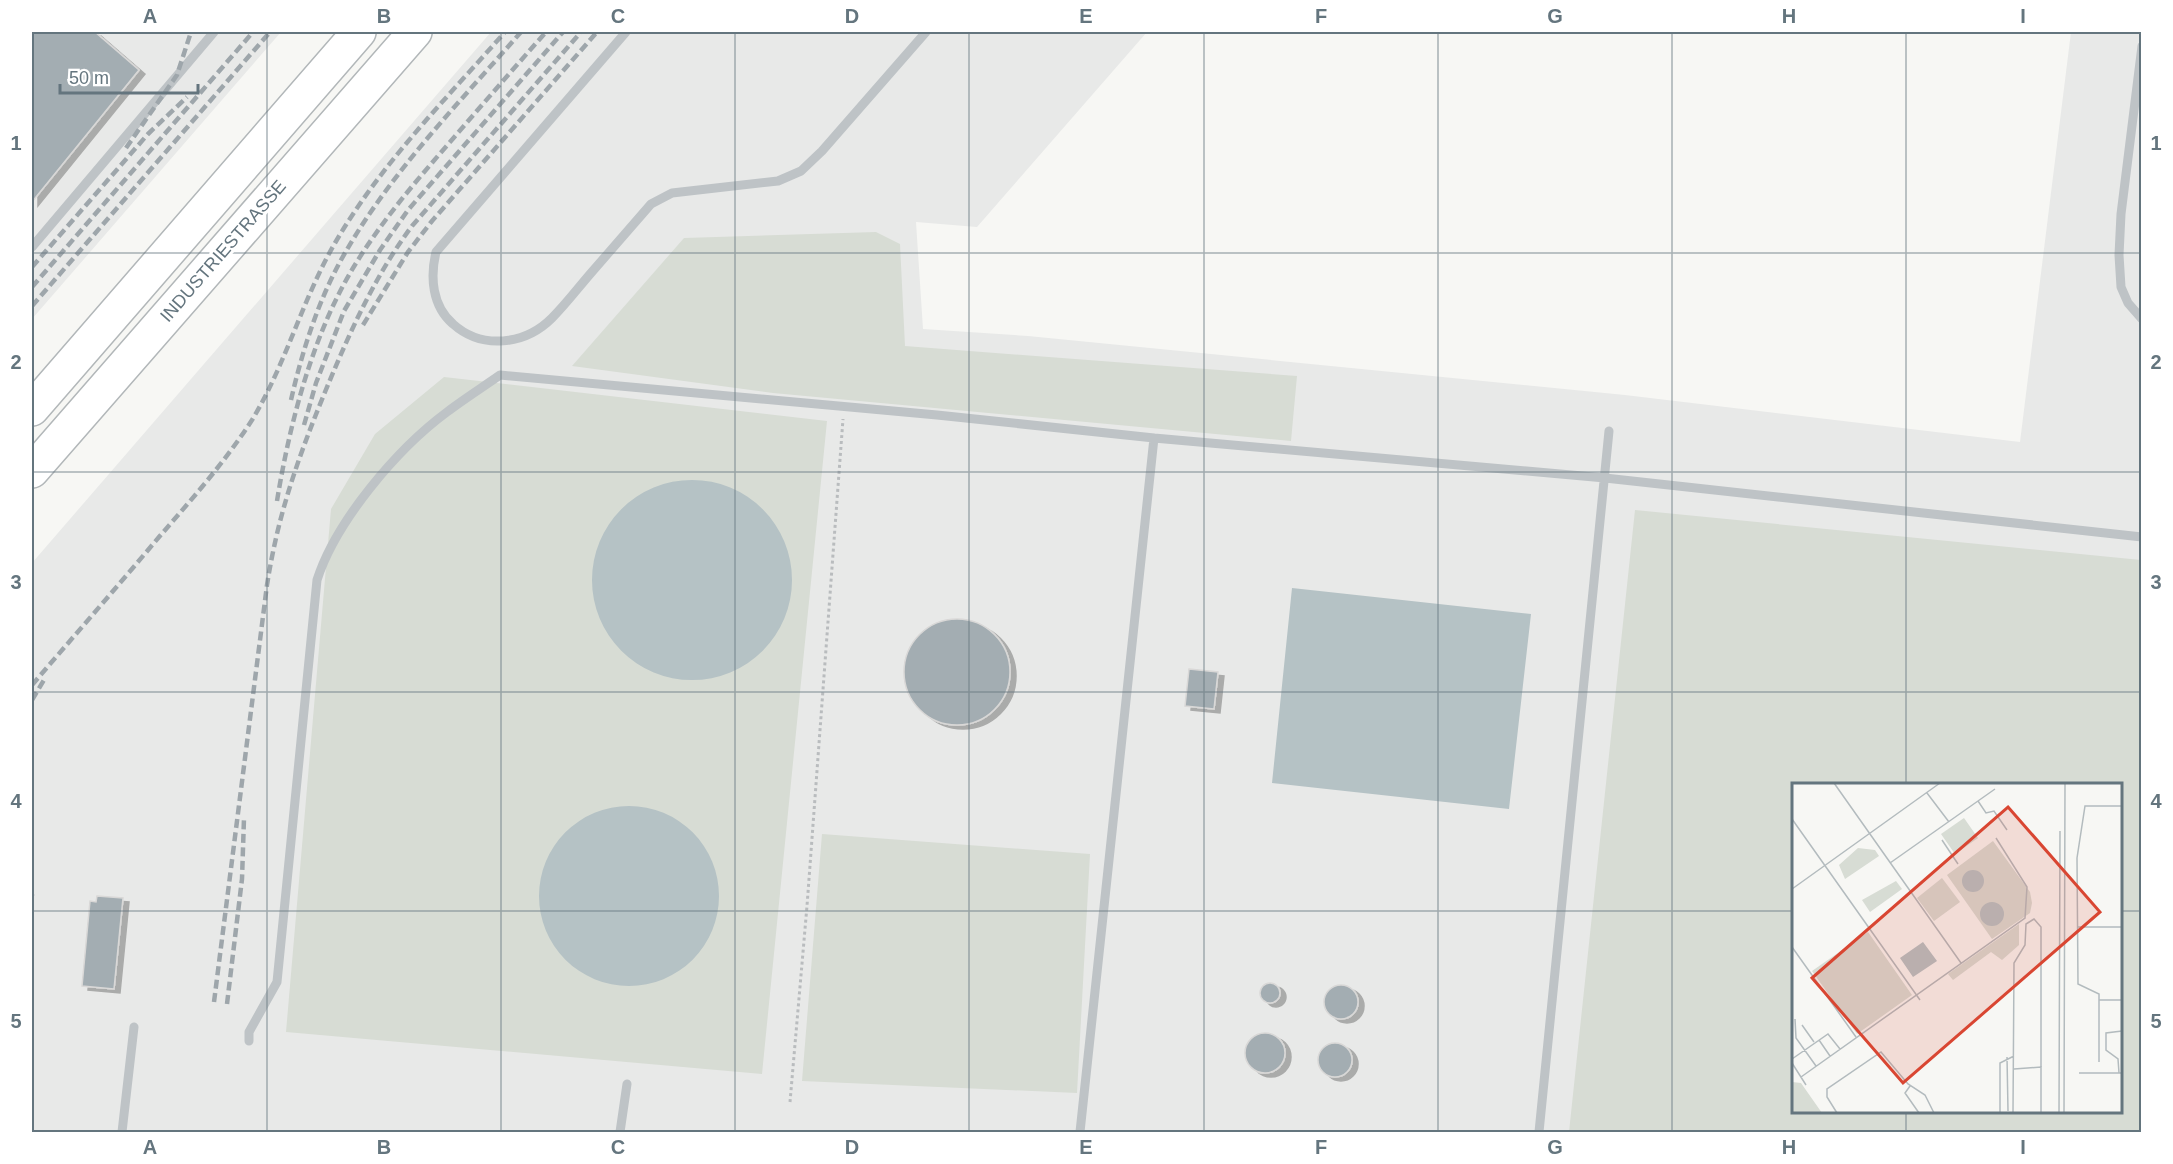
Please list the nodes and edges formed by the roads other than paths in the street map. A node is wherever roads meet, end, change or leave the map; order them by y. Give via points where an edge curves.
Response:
1 (214, 32) edge
2 (359, 32) edge
3 (415, 32) edge
4 (626, 32) edge
5 (926, 32) edge
6 (2142, 46) edge
7 (32, 247) edge
8 (2142, 320) edge
9 (32, 409) edge
10 (1609, 430) dead end
11 (1154, 438) junction
12 (32, 471) edge
13 (1605, 478) junction
14 (2142, 537) edge
15 (134, 1027) dead end
16 (249, 1041) dead end
17 (627, 1084) dead end
18 (122, 1132) edge
19 (620, 1132) edge
20 (1080, 1132) edge
21 (1539, 1132) edge

1 - 7 lane
2 - 9 highway
3 - 12 highway, INDUSTRIESTRASSE
4 - 5 lane via 436,252 432,270 441,309 471,336 492,342 509,341 529,335 551,320 651,204 672,193 778,181 801,171
6 - 8 lane via 2119,255 2121,287
10 - 13 lane
11 - 13 lane
11 - 16 lane via 500,375 446,412 417,438 343,525 322,562 316,580 277,982 249,1032
11 - 20 lane
13 - 14 lane
13 - 21 lane
15 - 18 lane
17 - 19 lane

